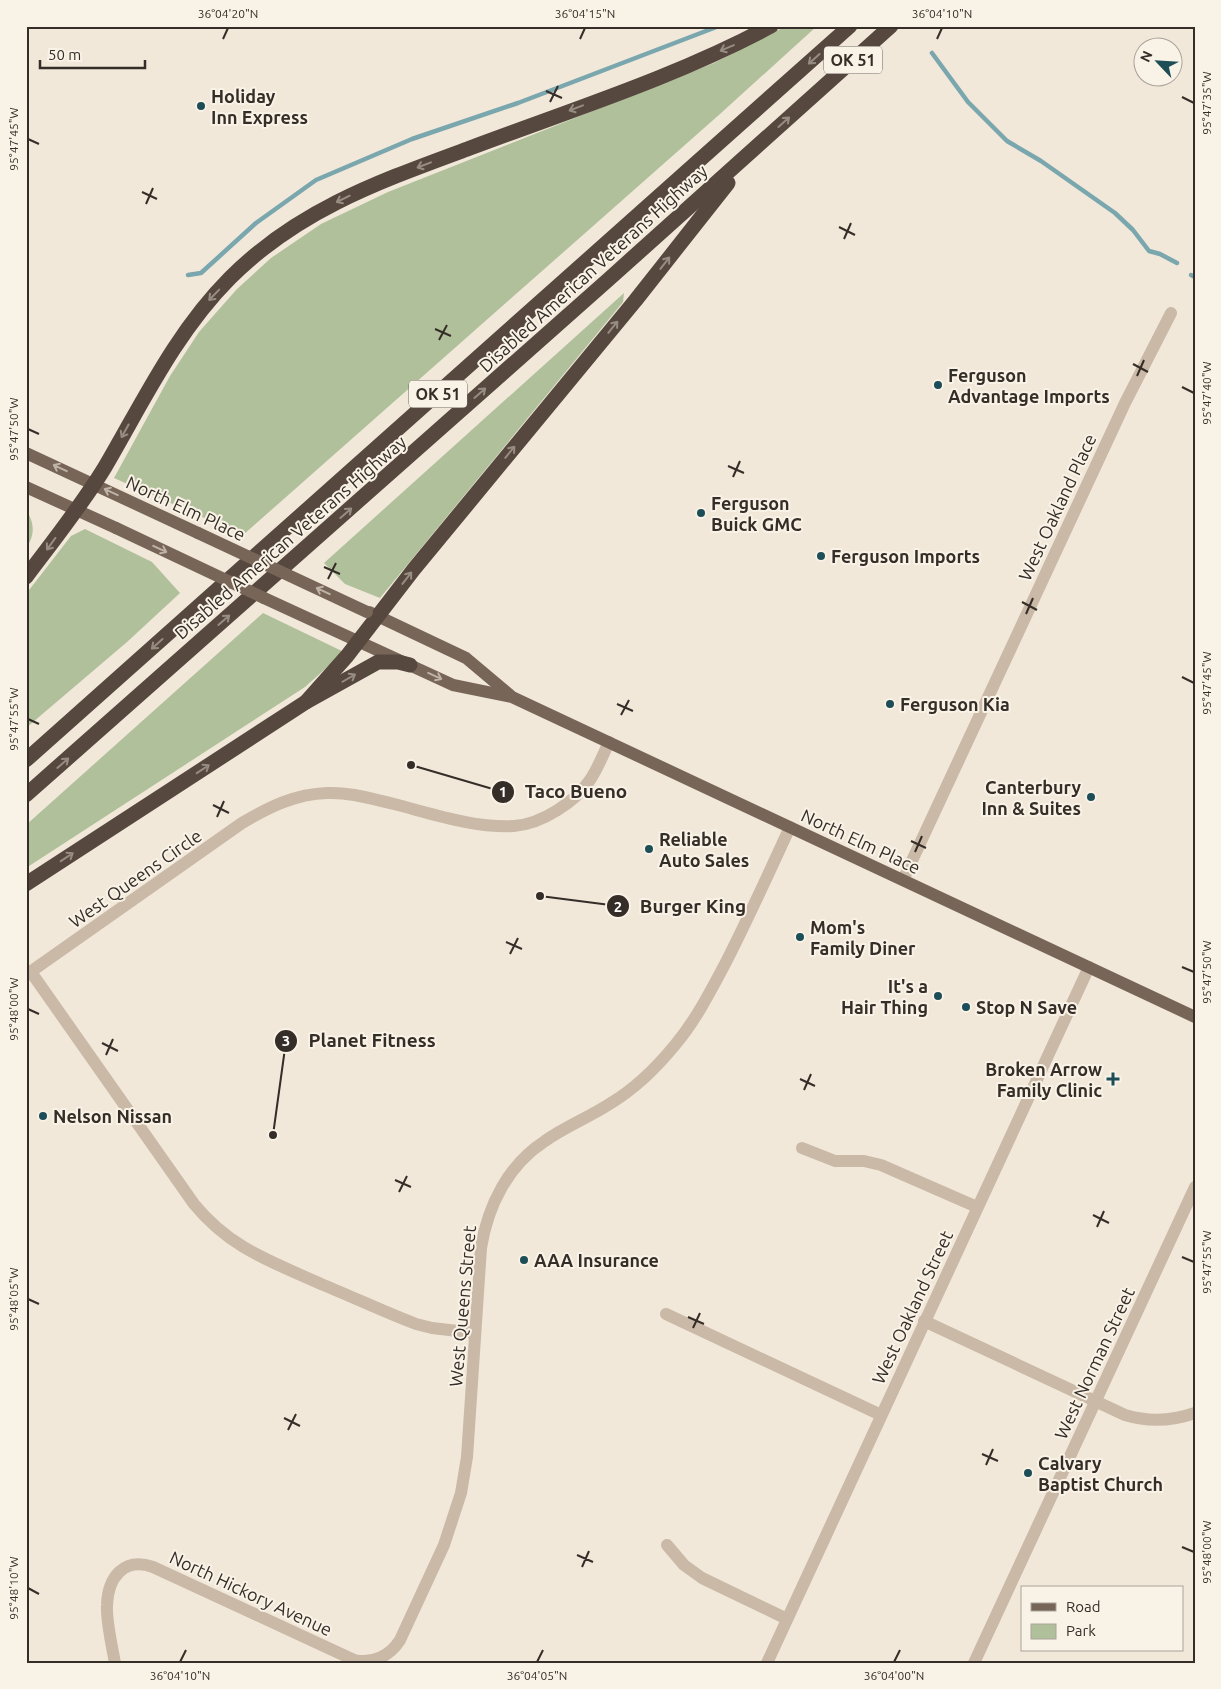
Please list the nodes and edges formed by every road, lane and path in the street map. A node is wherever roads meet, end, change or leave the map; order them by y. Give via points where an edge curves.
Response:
1 (771, 26) edge
2 (850, 26) edge
3 (891, 26) edge
4 (753, 150) junction
5 (1171, 313) dead end
6 (26, 453) edge
7 (94, 484) junction
8 (26, 486) edge
9 (76, 510) junction
10 (26, 577) edge
11 (372, 614) junction
12 (359, 642) junction
13 (410, 665) junction
14 (512, 697) junction
15 (306, 702) junction
16 (609, 742) junction
17 (26, 760) edge
18 (26, 795) edge
19 (790, 827) junction
20 (903, 880) junction
21 (26, 884) edge
22 (1089, 967) junction
23 (29, 974) edge
24 (1195, 1016) edge
25 (802, 1148) dead end
26 (1195, 1187) edge
27 (977, 1207) junction
28 (666, 1314) dead end
29 (924, 1321) junction
30 (475, 1333) junction
31 (1096, 1401) junction
32 (1195, 1413) edge
33 (881, 1415) junction
34 (667, 1544) dead end
35 (787, 1618) junction
36 (367, 1662) edge
37 (115, 1663) edge
38 (767, 1663) edge
39 (974, 1663) edge

1 -> 7 highway via 648,81 364,188 314,213 287,231 259,251 207,302 165,362
2 -> 17 highway, Disabled American Veterans Highway / OK 51
4 -> 3 highway, Disabled American Veterans Highway / OK 51
11 -> 4 highway via 414,569 635,301
18 -> 4 highway, Disabled American Veterans Highway / OK 51
5 - 20 street, West Oakland Place via 1125,403
7 -> 6 main road, North Elm Place
7 - 9 highway
11 -> 7 main road, North Elm Place, bridge
8 - 9 main road, North Elm Place
9 -> 10 highway
9 -> 12 main road, North Elm Place, bridge
11 - 12 highway
11 - 14 main road, North Elm Place via 466,658
12 - 13 main road, North Elm Place
12 - 15 highway
13 -> 14 main road, North Elm Place via 454,685
15 -> 13 highway via 378,662
14 - 16 main road, North Elm Place
21 -> 15 highway
16 - 19 main road, North Elm Place
16 - 23 street, West Queens Circle via 590,780 567,805 516,826 454,819 356,795 328,793 292,798 242,823
19 - 20 main road, North Elm Place
19 - 30 street, West Queens Street via 719,975 677,1043 634,1086 526,1155 496,1196 484,1230
20 - 22 main road, North Elm Place
22 - 24 main road, North Elm Place
22 - 27 street, West Oakland Street
23 - 30 street via 194,1204 231,1240 256,1255 409,1321 432,1328
25 - 27 street via 835,1162 864,1161 881,1165
26 - 31 street, West Norman Street
27 - 29 street, West Oakland Street
28 - 33 street
29 - 31 street
29 - 33 street, West Oakland Street
30 - 36 street, West Queens Street via 467,1457 458,1506 444,1545 400,1640 384,1656
31 - 32 street via 1125,1415 1152,1420
31 - 39 street, West Norman Street
33 - 35 street, West Oakland Street
34 - 35 street via 684,1566 702,1578
35 - 38 street, West Oakland Street
36 - 37 street, North Hickory Avenue via 341,1655 154,1567 133,1564 120,1570 110,1589 106,1607

